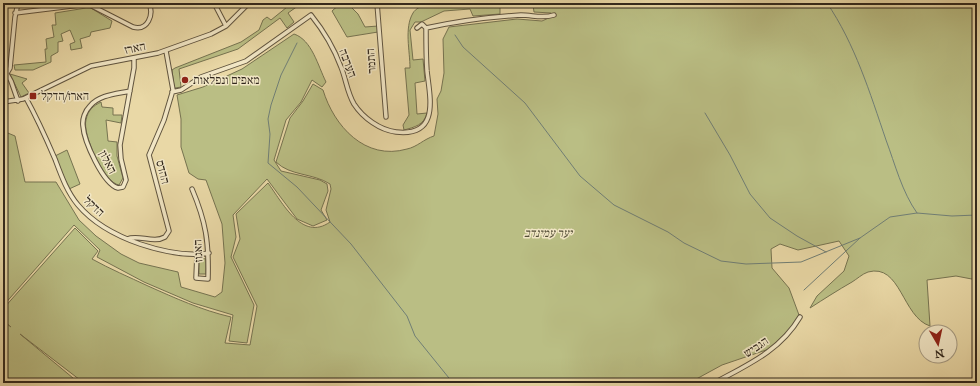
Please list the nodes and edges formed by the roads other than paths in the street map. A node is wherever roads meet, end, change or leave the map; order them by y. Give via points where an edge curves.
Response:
1 (18, 3) edge
2 (149, 3) edge
3 (214, 3) edge
4 (249, 3) edge
5 (378, 3) edge
6 (16, 13) junction
7 (554, 15) dead end
8 (226, 26) junction
9 (417, 28) dead end
10 (426, 28) junction
11 (166, 51) junction
12 (134, 58) junction
13 (3, 67) edge
14 (7, 73) junction
15 (130, 91) junction
16 (172, 92) junction
17 (26, 98) junction
18 (18, 101) junction
19 (3, 102) edge
20 (386, 118) dead end
21 (192, 189) dead end
22 (127, 239) junction
23 (209, 253) junction
24 (197, 254) junction
25 (800, 318) dead end
26 (714, 383) edge

1 - 6 street
2 - 6 street via 151,17 146,24 138,28 88,4
3 - 8 street
4 - 8 street, הארז
5 - 20 street, התמר
6 - 14 street via 10,68
7 - 10 street via 546,18 524,15 475,18
8 - 11 street, הארז via 215,33
9 - 10 street via 422,24
10 - 16 street, הערבה via 431,112 426,124 414,130 389,130 374,123 359,110 349,94 336,54 310,15 246,61 201,77 181,90
11 - 12 street, הארז
11 - 16 street, ההדס
12 - 15 street, האלון
12 - 17 street, הארז via 85,68
13 - 14 street
14 - 18 street
15 - 15 street, האלון via 120,148 126,181 123,187 118,188 108,183 100,171 85,135 83,120 86,110 97,100
16 - 22 street, ההדס via 164,120 149,155 168,233 158,240 133,237
17 - 18 street, הארז
17 - 22 street, הדקל via 75,201 96,222
18 - 19 street, הארז
21 - 23 street, האגוז via 204,224
22 - 24 street, הדקל via 162,250
23 - 24 street, הדקל
23 - 24 street, האגוז via 208,279 196,278
25 - 26 street, הגביש via 794,328 772,349

